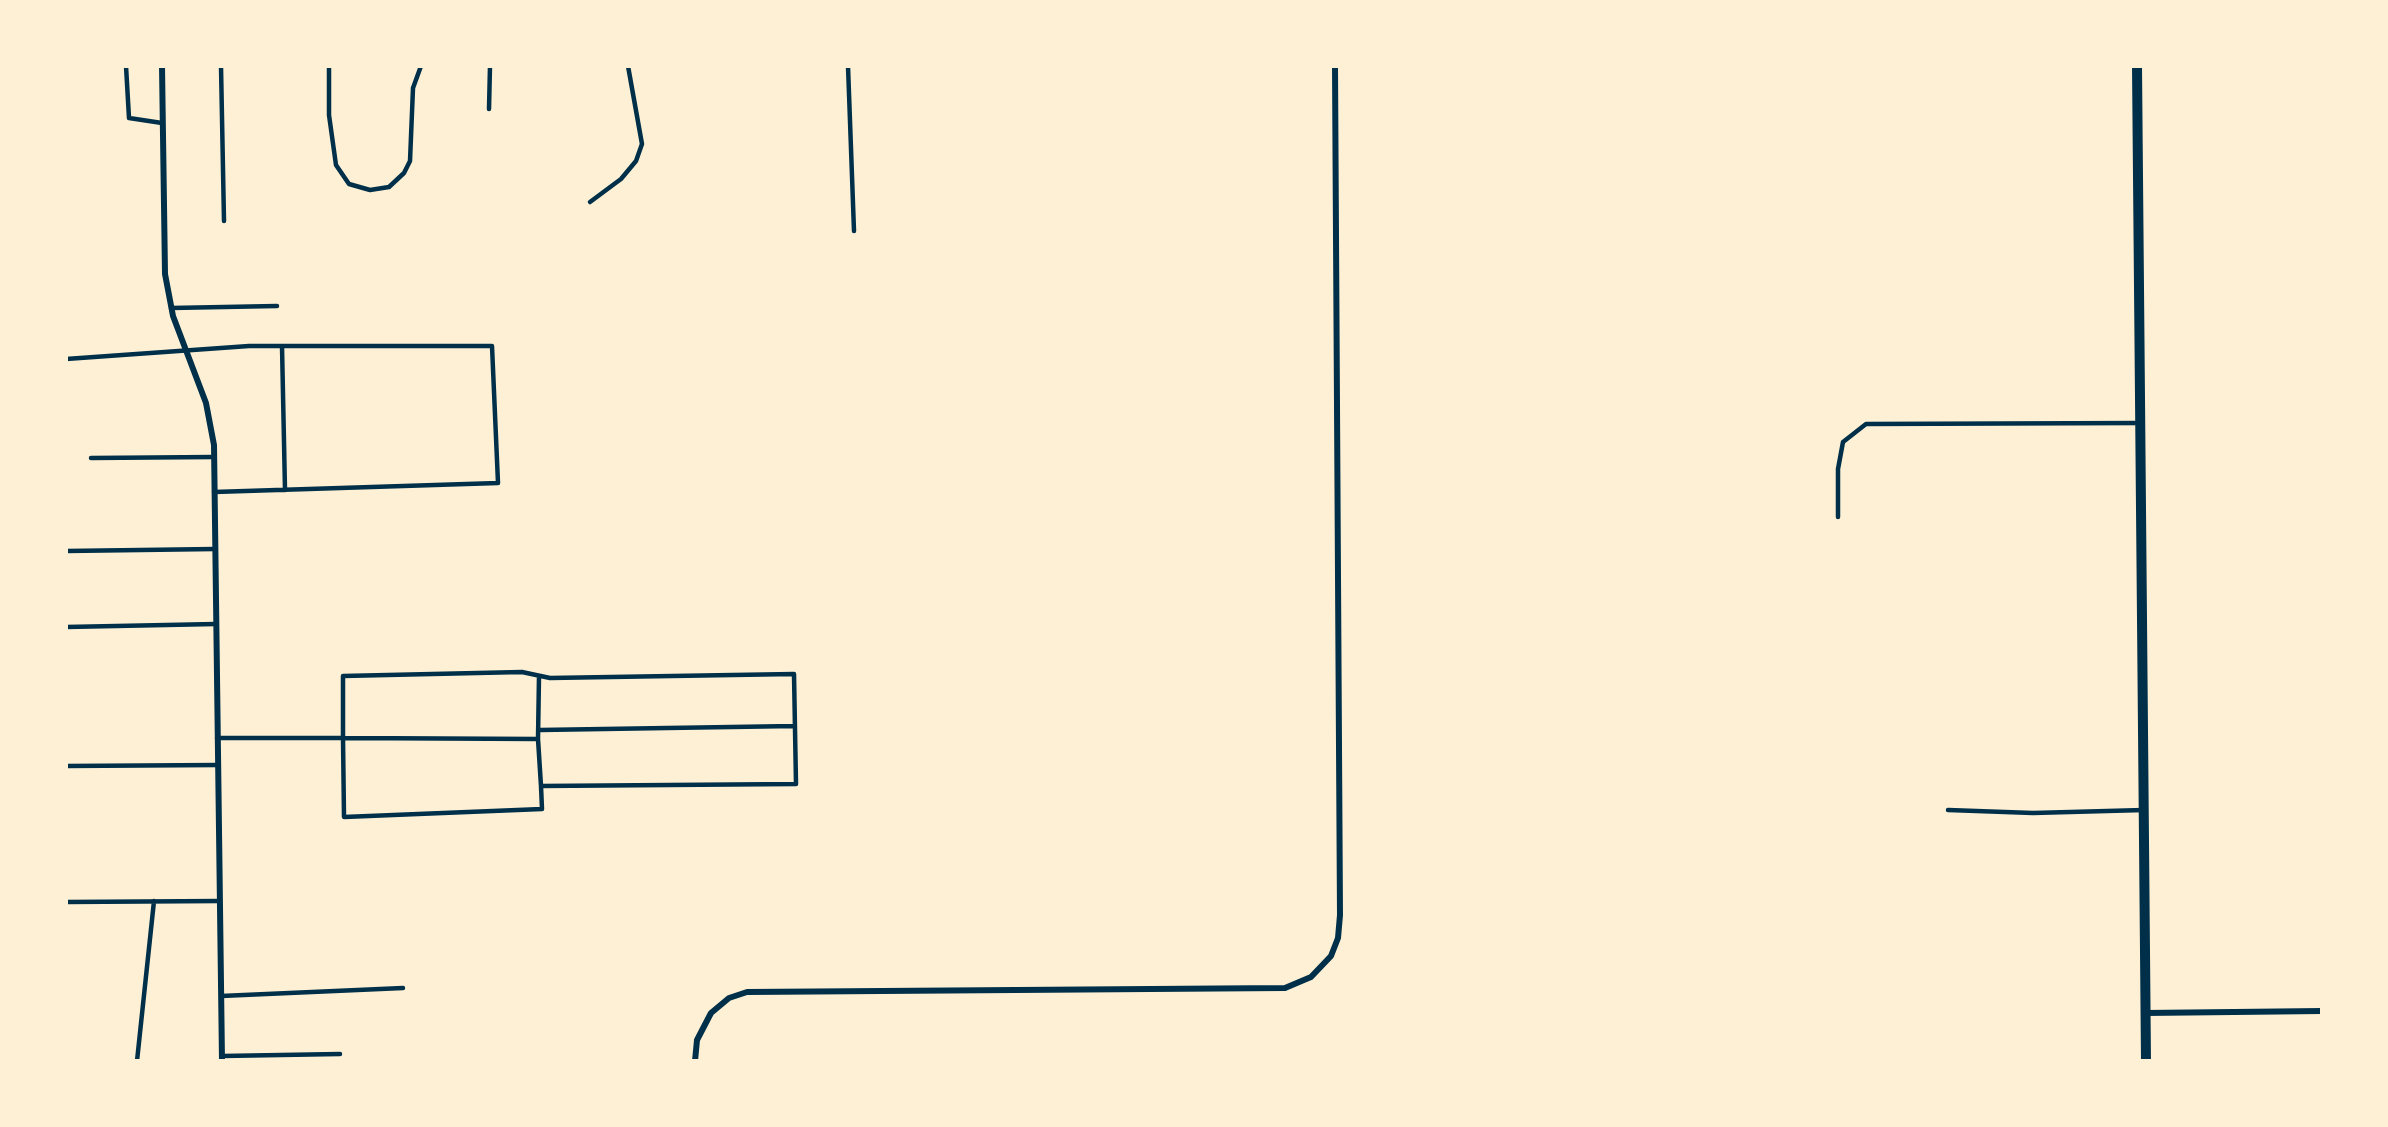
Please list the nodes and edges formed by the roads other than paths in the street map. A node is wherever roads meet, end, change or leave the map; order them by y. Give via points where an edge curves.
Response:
1 (126, 66) edge
2 (162, 66) edge
3 (220, 66) edge
4 (329, 66) edge
5 (421, 66) edge
6 (490, 66) edge
7 (628, 66) edge
8 (848, 66) edge
9 (1335, 66) edge
10 (2138, 66) edge
11 (489, 109) dead end
12 (162, 123) junction
13 (590, 202) dead end
14 (224, 221) dead end
15 (854, 231) dead end
16 (277, 306) dead end
17 (171, 308) junction
18 (282, 346) junction
19 (186, 351) junction
20 (66, 359) edge
21 (2140, 423) junction
22 (214, 457) junction
23 (91, 458) dead end
24 (285, 490) junction
25 (214, 492) junction
26 (1838, 517) dead end
27 (215, 549) junction
28 (66, 551) edge
29 (216, 624) junction
30 (66, 627) edge
31 (539, 676) junction
32 (795, 726) junction
33 (540, 730) junction
34 (217, 738) junction
35 (343, 738) junction
36 (538, 739) junction
37 (218, 765) junction
38 (66, 766) edge
39 (541, 786) junction
40 (1948, 810) dead end
41 (2144, 810) junction
42 (154, 901) junction
43 (219, 901) junction
44 (66, 902) edge
45 (403, 988) dead end
46 (221, 996) junction
47 (2322, 1011) edge
48 (2145, 1013) junction
49 (340, 1054) dead end
50 (222, 1058) edge
51 (137, 1061) edge
52 (695, 1061) edge
53 (2146, 1061) edge

1 - 12 lane via 129,118
2 - 12 street
3 - 14 lane
4 - 5 lane via 336,165 349,184 370,190 389,187 410,161 413,88
6 - 11 lane
7 - 13 lane via 642,144 636,161 621,179
8 - 15 lane
9 - 52 street via 1340,924 1331,956 1311,977 1285,988 747,992 729,998 711,1013 697,1040
10 - 21 street
12 - 17 street via 163,252
16 - 17 lane
17 - 19 street
18 - 19 lane
18 - 24 lane
18 - 24 lane via 492,346 498,483
19 - 20 lane
19 - 22 street via 206,403
21 - 26 lane via 1866,424 1843,442 1838,469
21 - 41 street
22 - 23 lane
22 - 25 street
24 - 25 lane
25 - 27 street
27 - 28 lane
27 - 29 street
29 - 30 lane
29 - 34 street
31 - 32 lane via 794,674
31 - 33 lane
31 - 35 lane via 522,672 343,676
32 - 33 lane
32 - 39 lane via 796,784
33 - 36 lane
34 - 35 lane
34 - 37 street
35 - 36 lane
35 - 39 lane via 344,817 542,809
36 - 39 lane
37 - 38 lane
37 - 43 street
40 - 41 lane
41 - 48 street
42 - 43 lane
42 - 44 lane
42 - 51 lane
43 - 46 street
45 - 46 lane
46 - 50 street
47 - 48 street
48 - 53 street
49 - 50 lane

